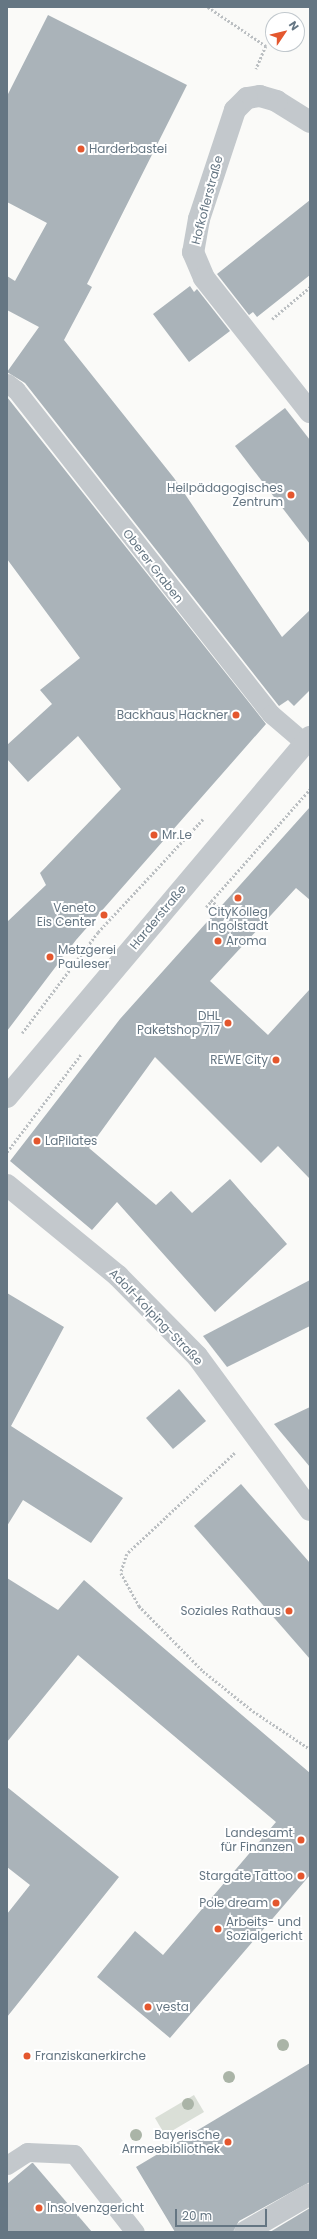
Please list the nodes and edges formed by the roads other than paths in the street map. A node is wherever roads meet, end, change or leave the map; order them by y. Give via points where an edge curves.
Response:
1 (310, 122) edge
2 (7, 383) edge
3 (310, 412) edge
4 (308, 743) edge
5 (7, 1097) edge
6 (7, 1185) edge
7 (310, 1510) edge
8 (7, 2165) edge
9 (310, 2194) edge
10 (134, 2232) edge
11 (245, 2232) edge

1 - 3 street, Hofkoflerstraße via 277,101 260,96 247,98 235,110 227,126 193,252 204,278
2 - 4 street, Oberer Graben via 271,714
4 - 5 street, Harderstraße
6 - 7 street, Adolf-Kolping-Straße via 118,1276 196,1356
8 - 10 street via 27,2152 74,2154
9 - 11 street

